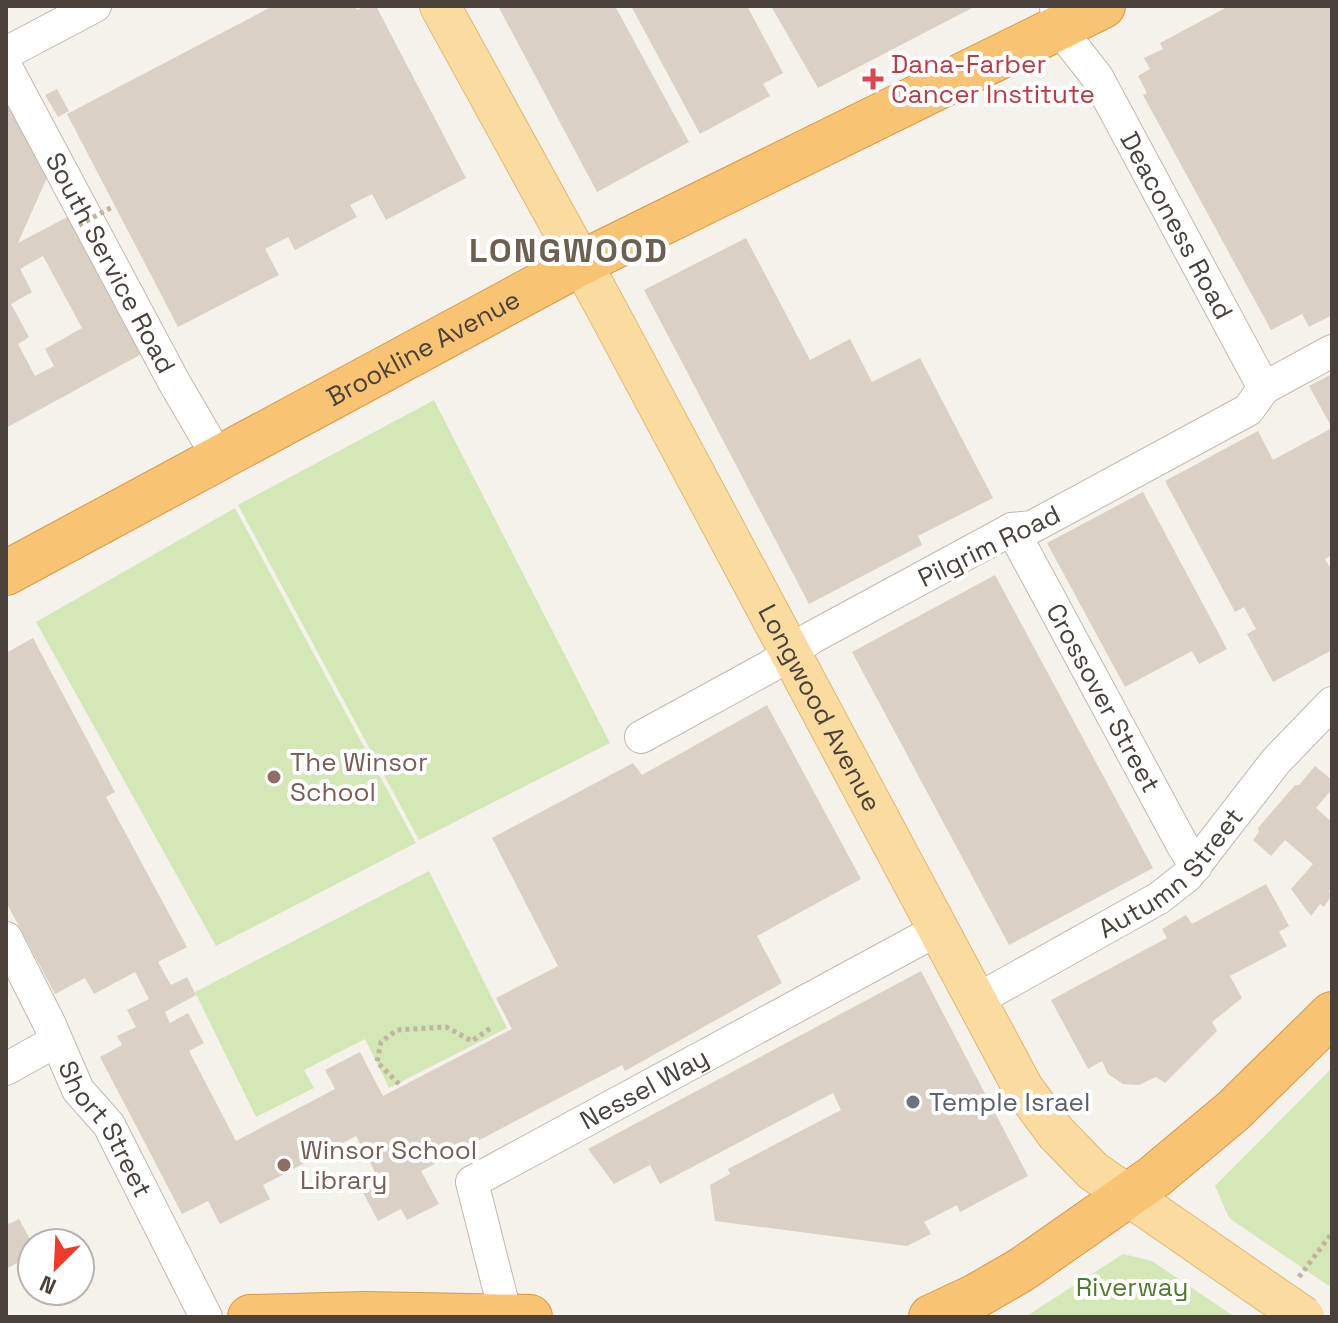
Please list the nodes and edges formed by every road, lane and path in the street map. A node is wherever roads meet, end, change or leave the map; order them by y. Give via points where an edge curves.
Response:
1 (95, 6) edge
2 (440, 6) edge
3 (1103, 6) edge
4 (1057, 17) edge
5 (6, 53) edge
6 (6, 67) edge
7 (114, 206) dead end
8 (79, 225) dead end
9 (581, 263) junction
10 (1332, 351) edge
11 (1264, 388) junction
12 (219, 459) junction
13 (1012, 529) junction
14 (6, 573) edge
15 (789, 653) junction
16 (1332, 703) edge
17 (641, 737) dead end
18 (1196, 866) junction
19 (937, 930) junction
20 (6, 938) edge
21 (975, 1001) junction
22 (1332, 1014) edge
23 (492, 1027) dead end
24 (56, 1041) junction
25 (6, 1069) edge
26 (399, 1084) dead end
27 (1129, 1195) junction
28 (506, 1316) edge
29 (206, 1317) edge
30 (250, 1317) edge
31 (530, 1317) edge
32 (931, 1317) edge
33 (1304, 1317) edge

1 - 5 street
2 - 9 main road, Longwood Avenue
3 - 4 highway, Brookline Avenue
4 - 9 highway, Brookline Avenue
4 - 11 street, Deaconess Road via 1097,77
6 - 12 street, South Service Road
7 - 8 path, bridge
9 - 12 highway, Brookline Avenue
9 - 15 main road, Longwood Avenue
10 - 11 street, Pilgrim Road
11 - 13 street, Pilgrim Road via 1248,410 1032,527
12 - 14 highway, Brookline Avenue
13 - 15 street, Pilgrim Road
13 - 18 street, Crossover Street
15 - 17 street, Pilgrim Road
15 - 19 main road, Longwood Avenue
16 - 18 street, Autumn Street via 1276,761
18 - 21 street, Autumn Street via 1159,898
19 - 21 main road, Longwood Avenue
19 - 28 street, Nessel Way via 472,1182
20 - 24 street, Short Street
21 - 27 main road, Longwood Avenue via 1023,1088 1056,1133 1093,1171
22 - 27 highway via 1186,1153
23 - 26 path via 472,1041 446,1027 397,1030 381,1042 377,1062
24 - 25 street
24 - 29 street, Short Street via 78,1090 109,1125
27 - 32 highway via 1021,1270
27 - 33 main road, Longwood Avenue, bridge
28 - 30 highway
28 - 31 highway

